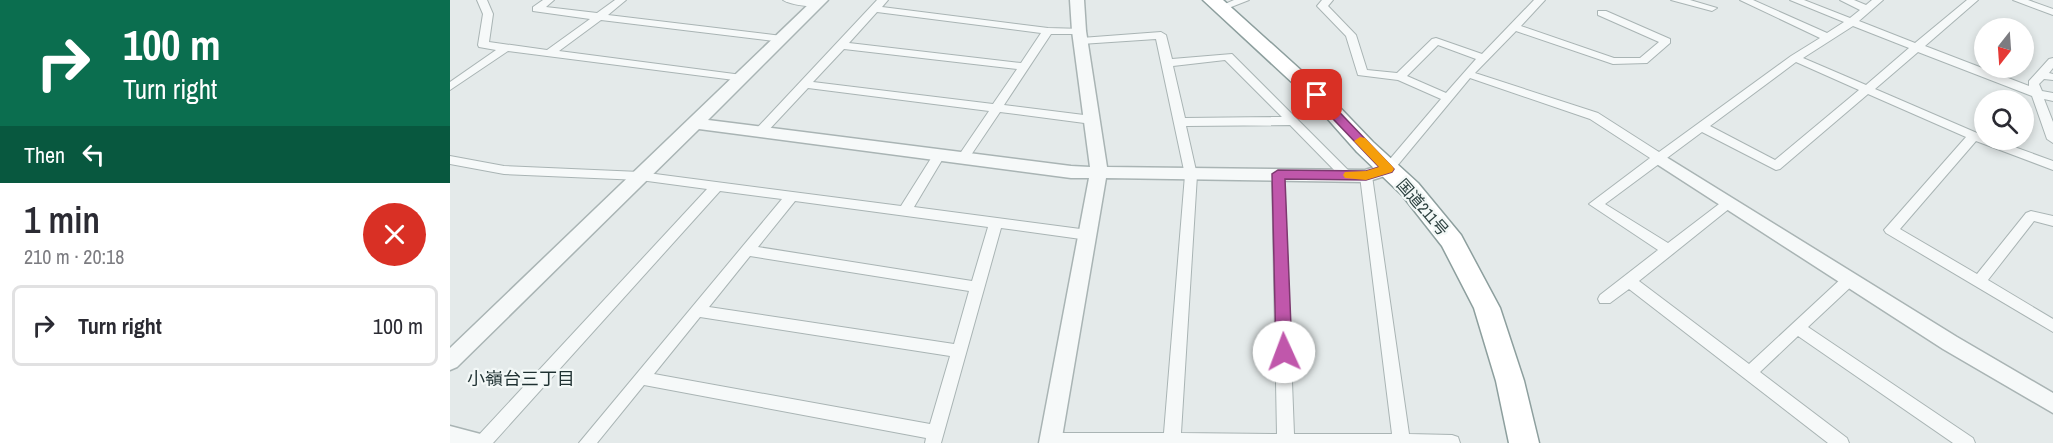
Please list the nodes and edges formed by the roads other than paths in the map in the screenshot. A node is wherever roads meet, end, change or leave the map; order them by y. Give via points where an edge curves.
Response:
1 (482, 0) edge
2 (549, 0) edge
3 (621, 0) edge
4 (788, 0) edge
5 (883, 0) edge
6 (1077, 0) edge
7 (1086, 0) edge
8 (1244, 0) edge
9 (1328, 0) edge
10 (1540, 0) edge
11 (1676, 0) edge
12 (1745, 0) edge
13 (1795, 0) edge
14 (1845, 0) edge
15 (1878, 0) edge
16 (1973, 0) edge
17 (2018, 0) edge
18 (820, 2) edge
19 (1216, 4) edge
20 (1712, 8) dead end
21 (874, 9) junction
22 (1867, 9) junction
23 (2053, 12) edge
24 (1602, 13) dead end
25 (599, 16) junction
26 (1850, 23) junction
27 (1514, 27) junction
28 (1048, 30) junction
29 (1080, 36) junction
30 (1827, 37) junction
31 (782, 39) junction
32 (841, 45) junction
33 (507, 48) junction
34 (1918, 49) junction
35 (550, 53) junction
36 (1484, 58) junction
37 (1796, 58) junction
38 (2053, 61) edge
39 (1167, 63) junction
40 (1024, 67) junction
41 (1468, 74) junction
42 (2041, 75) junction
43 (1400, 77) junction
44 (2053, 77) edge
45 (742, 78) junction
46 (805, 84) junction
47 (450, 87) edge
48 (1868, 89) junction
49 (2035, 93) junction
50 (2053, 97) edge
51 (1448, 99) junction
52 (996, 109) junction
53 (1092, 120) junction
54 (1293, 121) junction
55 (1180, 122) junction
56 (694, 123) junction
57 (2050, 124) edge
58 (1701, 126) junction
59 (761, 131) junction
60 (1974, 136) joint
61 (2053, 139) edge
62 (2011, 150) edge
63 (939, 155) junction
64 (1658, 157) junction
65 (963, 158) junction
66 (450, 160) edge
67 (2053, 166) edge
68 (1099, 172) junction
69 (1377, 172) junction
70 (1278, 174) junction
71 (1191, 175) junction
72 (1347, 175) junction
73 (640, 176) junction
74 (717, 186) junction
75 (792, 196) junction
76 (1728, 204) junction
77 (905, 212) junction
78 (2053, 220) edge
79 (996, 223) junction
80 (1088, 236) junction
81 (747, 250) junction
82 (1668, 250) junction
83 (1849, 280) junction
84 (1629, 281) junction
85 (1979, 281) junction
86 (977, 288) junction
87 (1605, 299) dead end
88 (697, 311) junction
89 (2053, 326) edge
90 (1798, 328) junction
91 (959, 351) junction
92 (450, 361) edge
93 (1749, 373) junction
94 (641, 378) junction
95 (2053, 404) edge
96 (450, 436) edge
97 (934, 438) edge
98 (1050, 441) edge
99 (1172, 442) edge
100 (1286, 442) edge
101 (1402, 442) edge
102 (1452, 442) edge
103 (481, 443) edge
104 (587, 443) edge
105 (1524, 443) edge
106 (1841, 443) edge
107 (1967, 443) edge

1 - 33 street via 488,14 483,45
2 - 25 street via 537,9
3 - 25 street
4 - 18 street
5 - 21 street
6 - 7 street
6 - 29 street
8 - 19 street
9 - 43 street via 1322,6 1351,35 1362,74
10 - 27 street
11 - 20 street
12 - 30 street
13 - 26 street
14 - 22 street
15 - 22 street
16 - 34 street
17 - 23 street
18 - 31 street
19 - 69 highway, 国道211号 via 1317,95
21 - 28 street
21 - 32 street
22 - 26 street
24 - 27 street via 1666,41 1643,61 1613,61
25 - 31 street
25 - 35 street
26 - 30 street
26 - 34 street
27 - 36 street
28 - 29 street
28 - 40 street
29 - 39 street via 1161,35
29 - 53 street
30 - 37 street
31 - 45 street
32 - 40 street
32 - 46 street
33 - 35 street
33 - 47 street
34 - 48 street
34 - 49 street
35 - 45 street
36 - 41 street
36 - 43 street via 1436,41
37 - 48 street
37 - 58 street
38 - 42 street
39 - 54 street via 1228,56
39 - 55 street
40 - 52 street
41 - 51 street
41 - 64 street via 1594,116
42 - 44 street
42 - 49 street via 2034,83
43 - 51 street
45 - 56 street
46 - 52 street
46 - 59 street
48 - 58 street via 1776,166
48 - 60 street
49 - 50 street
49 - 57 street
51 - 69 street
52 - 53 street
52 - 65 street
53 - 68 street
54 - 55 street
54 - 72 street
55 - 71 street
56 - 59 street
56 - 73 street
57 - 61 street
58 - 64 street
59 - 63 street
60 - 85 street via 1891,230
62 - 67 street
63 - 65 street
63 - 77 street
64 - 76 street
64 - 82 street via 1596,204
65 - 68 street
66 - 73 street via 504,170
68 - 71 street
68 - 80 street
69 - 72 street
69 - 101 street
69 - 105 highway, 国道211号 via 1410,189 1452,241 1487,308
70 - 71 street
70 - 72 street
70 - 100 street
71 - 99 street
73 - 74 street
73 - 92 street
74 - 75 street
74 - 103 street
75 - 77 street
75 - 81 street
76 - 82 street
76 - 83 street
77 - 79 street
78 - 85 street via 2031,216
79 - 80 street
79 - 86 street
80 - 98 street
81 - 86 street
81 - 88 street
82 - 84 street
83 - 90 street
83 - 95 street
84 - 87 street
84 - 93 street
85 - 89 street
86 - 91 street
88 - 91 street
88 - 94 street
90 - 93 street
90 - 107 street
91 - 97 street
93 - 106 street
94 - 97 street
94 - 104 street
96 - 103 street
98 - 99 street
99 - 100 street
100 - 101 street
101 - 102 street

